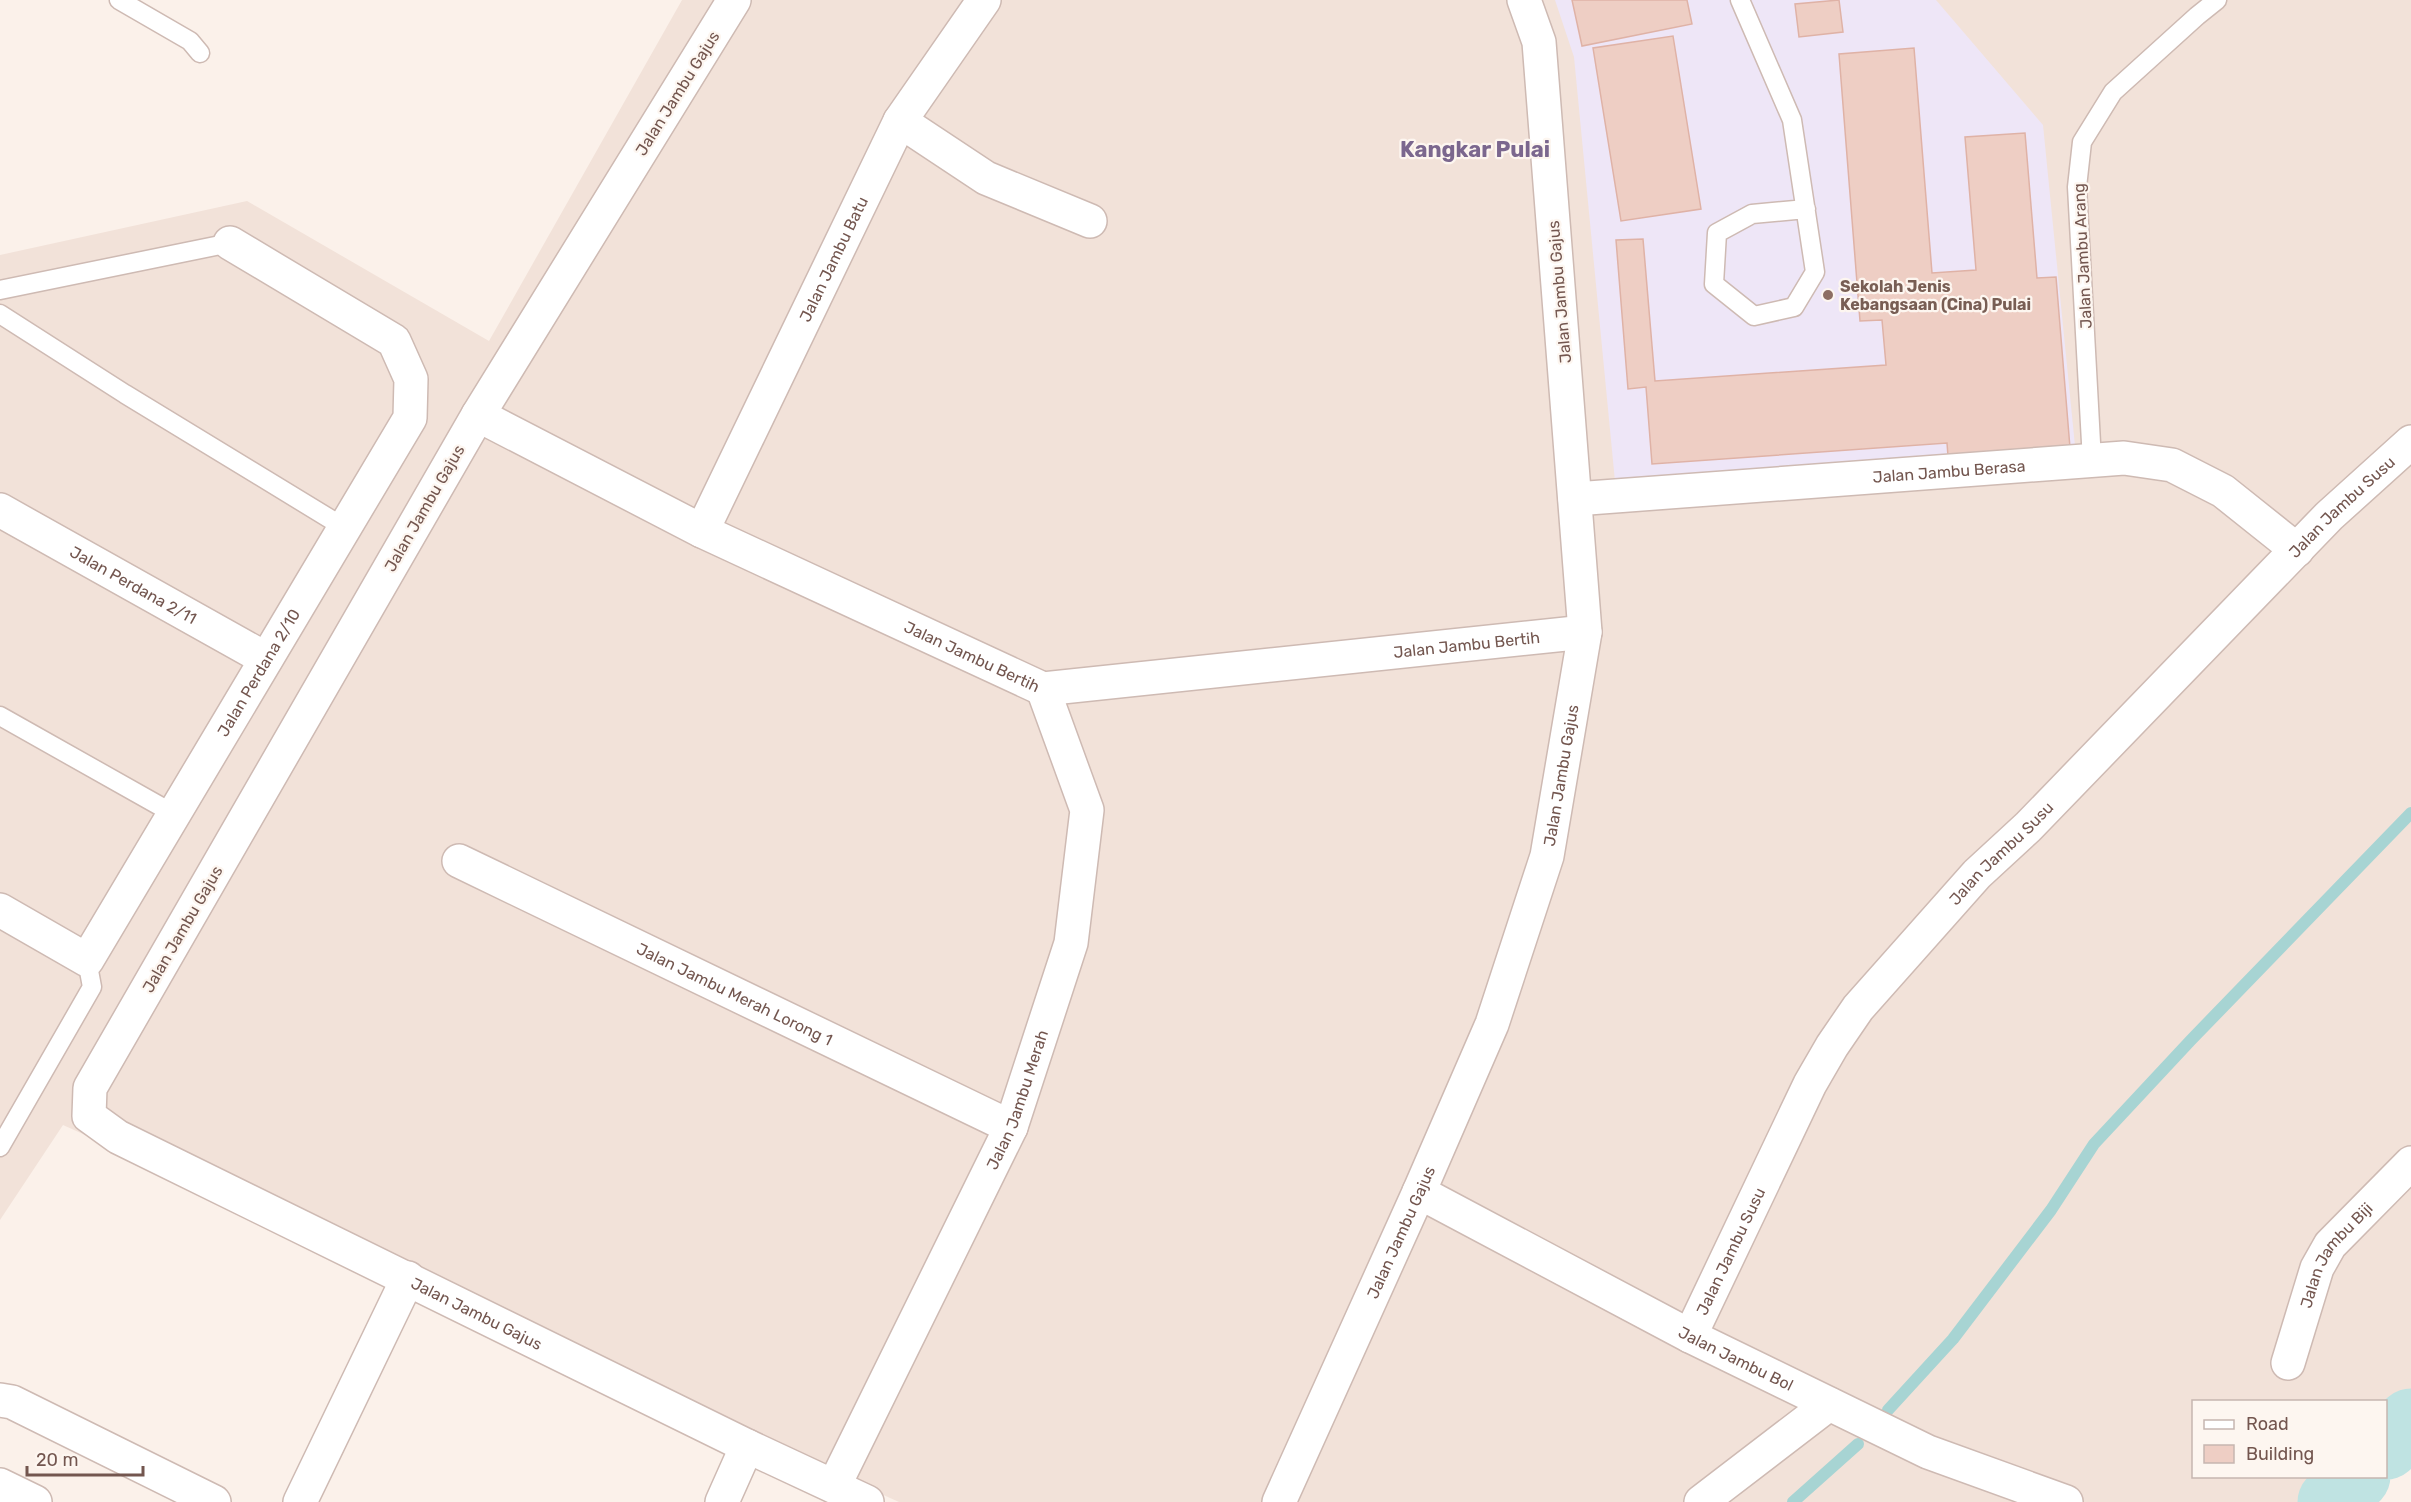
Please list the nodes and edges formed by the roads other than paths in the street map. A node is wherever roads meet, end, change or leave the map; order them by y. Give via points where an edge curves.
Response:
1 (119, 0) edge
2 (735, 0) edge
3 (984, 0) edge
4 (1524, 0) edge
5 (1740, 0) edge
6 (2217, 0) edge
7 (200, 53) dead end
8 (900, 120) junction
9 (1806, 209) junction
10 (1090, 221) dead end
11 (230, 243) joint
12 (0, 290) edge
13 (0, 314) edge
14 (478, 415) junction
15 (2411, 442) edge
16 (2092, 461) junction
17 (1575, 499) junction
18 (0, 510) edge
19 (345, 528) junction
20 (702, 531) junction
21 (2297, 550) junction
22 (1586, 632) junction
23 (266, 659) junction
24 (1043, 689) junction
25 (0, 716) edge
26 (174, 814) junction
27 (459, 861) dead end
28 (0, 910) edge
29 (87, 960) junction
30 (5, 1126) edge
31 (1011, 1126) junction
32 (0, 1147) edge
33 (2411, 1163) edge
34 (1419, 1192) junction
35 (408, 1278) junction
36 (1690, 1336) junction
37 (2288, 1364) dead end
38 (0, 1400) edge
39 (1829, 1404) junction
40 (747, 1446) junction
41 (0, 1485) edge
42 (834, 1486) junction
43 (35, 1502) edge
44 (214, 1502) edge
45 (300, 1502) edge
46 (722, 1502) edge
47 (867, 1502) edge
48 (1279, 1502) edge
49 (1701, 1502) edge
50 (2066, 1502) edge

1 - 7 lane via 190,41
2 - 14 street, Jalan Jambu Gajus
3 - 8 street, Jalan Jambu Batu
4 - 17 street, Jalan Jambu Gajus via 1539,42
5 - 9 lane via 1792,120
6 - 16 lane, Jalan Jambu Arang via 2113,92 2082,142 2077,187
8 - 10 street via 986,178
8 - 20 street, Jalan Jambu Batu
9 - 9 lane via 1815,272 1794,307 1754,316 1714,284 1717,233 1752,213
11 - 12 lane
11 - 19 street, Jalan Perdana 2/10 via 394,341 411,379 410,418
13 - 19 lane
14 - 20 street, Jalan Jambu Bertih
14 - 35 street, Jalan Jambu Gajus via 90,1088 89,1116 118,1137
15 - 21 street, Jalan Jambu Susu
16 - 17 street, Jalan Jambu Berasa
16 - 21 street, Jalan Jambu Berasa via 2124,458 2172,465 2223,491
17 - 22 street, Jalan Jambu Gajus
18 - 23 street, Jalan Perdana 2/11
19 - 23 street, Jalan Perdana 2/10
20 - 24 street, Jalan Jambu Bertih
21 - 36 street, Jalan Jambu Susu via 2028,827 1977,874 1858,1008 1810,1084
22 - 24 street, Jalan Jambu Bertih
22 - 34 street, Jalan Jambu Gajus via 1546,856 1492,1024
23 - 26 street, Jalan Perdana 2/10
24 - 31 street, Jalan Jambu Merah via 1087,810 1071,943
25 - 26 lane
26 - 29 street, Jalan Perdana 2/10
27 - 31 street, Jalan Jambu Merah Lorong 1
28 - 29 street
29 - 30 lane via 92,987
30 - 32 lane
31 - 42 street, Jalan Jambu Merah
33 - 37 street, Jalan Jambu Biji via 2330,1245 2317,1268
34 - 36 street, Jalan Jambu Bol
34 - 48 street, Jalan Jambu Gajus
35 - 40 street, Jalan Jambu Gajus
35 - 45 street
36 - 39 street, Jalan Jambu Bol
38 - 44 street via 12,1402
39 - 49 street
39 - 50 street, Jalan Jambu Bol via 1928,1452
40 - 42 street, Jalan Jambu Gajus
40 - 46 street
41 - 43 street
42 - 47 street, Jalan Jambu Gajus

